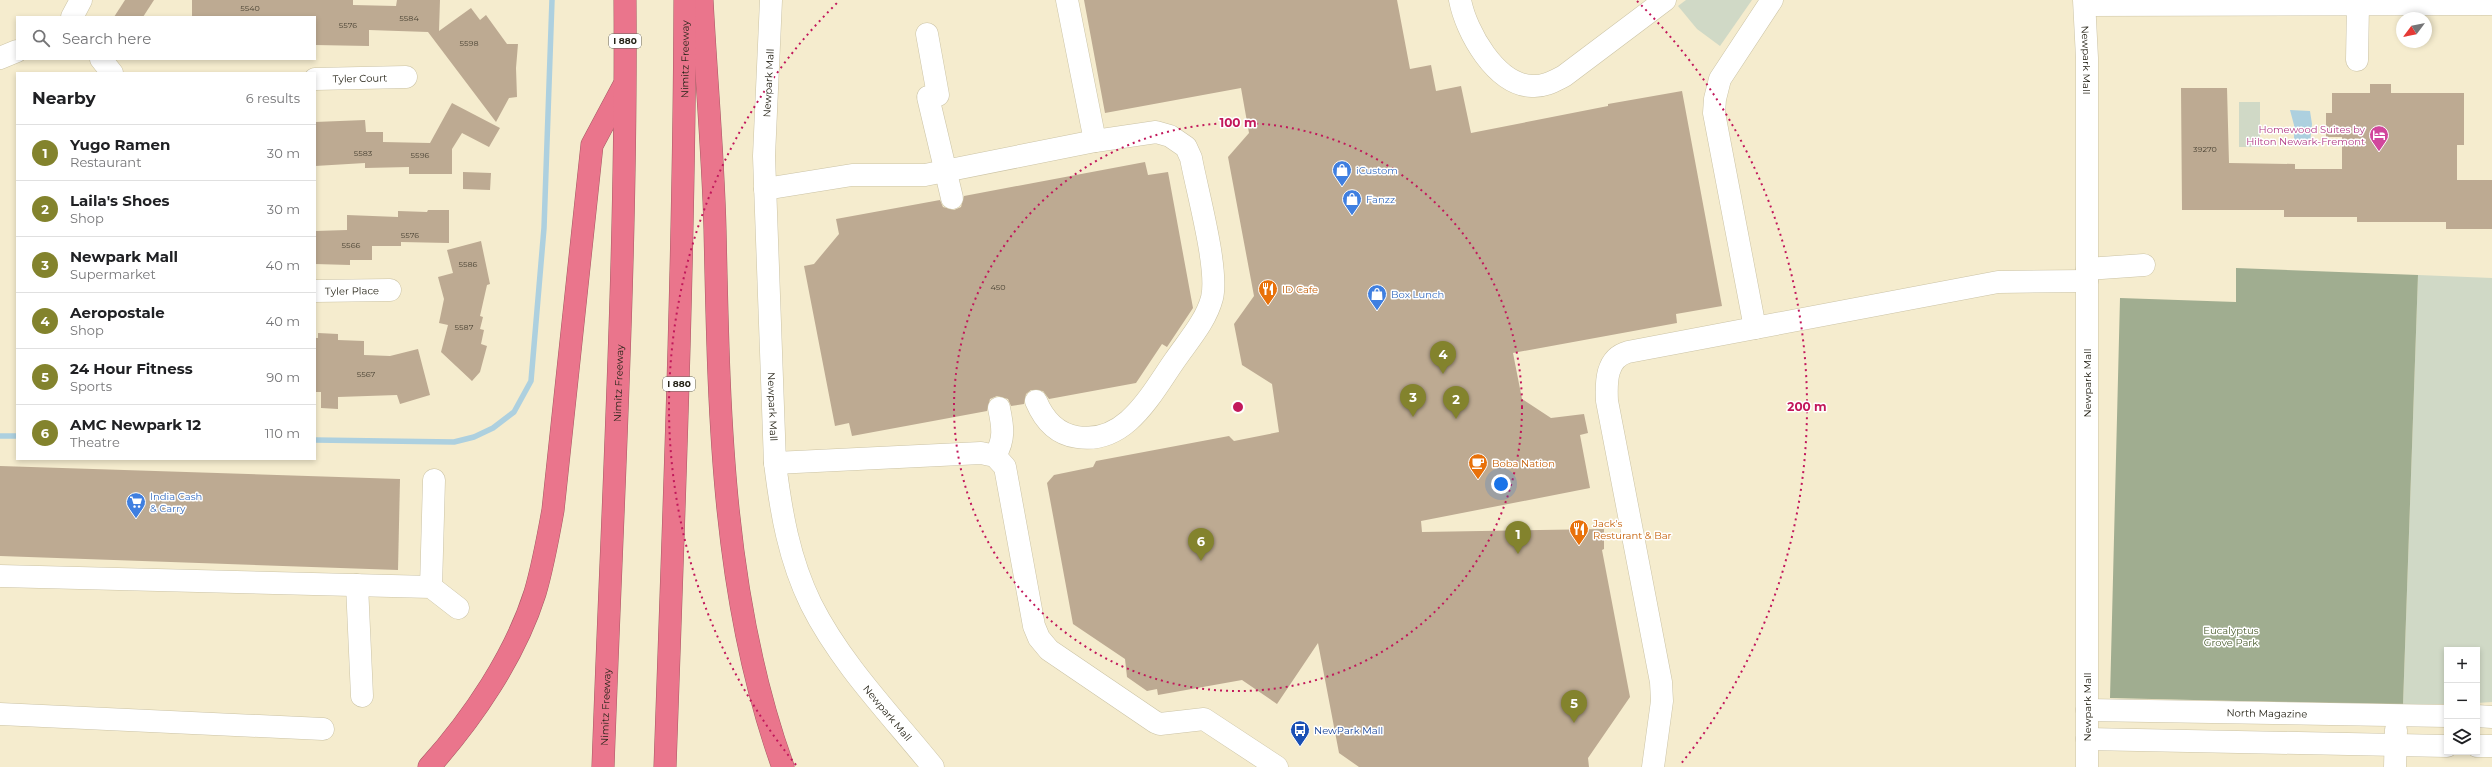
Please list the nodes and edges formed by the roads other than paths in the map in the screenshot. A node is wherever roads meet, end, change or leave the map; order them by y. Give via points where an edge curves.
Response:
1 (81, 0) edge
2 (625, 0) edge
3 (685, 0) edge
4 (702, 0) edge
5 (771, 0) edge
6 (1066, 0) edge
7 (1460, 0) edge
8 (1665, 0) edge
9 (1772, 0) edge
10 (2084, 2) edge
11 (2492, 4) edge
12 (2358, 5) junction
13 (73, 16) edge
14 (927, 34) dead end
15 (16, 51) edge
16 (0, 58) edge
17 (102, 60) edge
18 (2357, 60) dead end
19 (111, 72) edge
20 (406, 77) dead end
21 (316, 79) edge
22 (626, 82) junction
23 (1095, 141) junction
24 (946, 172) junction
25 (765, 189) junction
26 (952, 198) dead end
27 (2144, 265) dead end
28 (2087, 275) junction
29 (316, 290) edge
30 (390, 290) dead end
31 (1755, 328) junction
32 (1036, 402) dead end
33 (999, 408) dead end
34 (995, 456) junction
35 (775, 463) junction
36 (434, 480) dead end
37 (0, 576) edge
38 (357, 585) junction
39 (431, 587) junction
40 (458, 608) dead end
41 (669, 651) junction
42 (362, 696) dead end
43 (2087, 710) junction
44 (0, 714) edge
45 (2396, 715) junction
46 (2444, 716) edge
47 (2480, 716) edge
48 (2492, 717) edge
49 (322, 729) dead end
50 (2087, 739) junction
51 (2396, 745) junction
52 (2444, 746) edge
53 (2480, 746) edge
54 (2492, 746) edge
55 (429, 767) edge
56 (603, 767) edge
57 (665, 767) edge
58 (674, 767) edge
59 (783, 767) edge
60 (933, 767) edge
61 (1277, 767) edge
62 (1653, 767) edge
63 (2087, 767) edge
64 (2395, 767) edge

1 - 13 street
2 - 22 highway, Nimitz Freeway / I 880
3 - 41 highway, Nimitz Freeway / I 880 via 679,404
4 - 59 highway via 713,184 716,356 722,452 745,622 763,702
5 - 25 street, Newpark Mall via 764,156
6 - 23 street
7 - 8 street via 1464,20 1495,67 1505,77 1521,85 1534,87 1546,85 1564,76
9 - 31 street via 1720,79 1714,113
10 - 12 street
10 - 28 street, Newpark Mall via 2088,58
11 - 12 street
12 - 18 street
14 - 24 street via 933,96
15 - 16 street
17 - 19 street
20 - 21 street, Tyler Court
22 - 55 highway via 592,145 553,510 546,553 518,635 498,672
22 - 56 highway, Nimitz Freeway / I 880 via 617,416
23 - 24 street
23 - 32 street via 1156,132 1170,136 1186,147 1191,158 1212,263 1212,297 1208,310 1193,334 1144,404 1121,429 1104,437 1068,436 1052,426 1042,415
24 - 25 street via 925,175 852,175
24 - 26 street
25 - 35 street, Newpark Mall
27 - 28 street
28 - 31 street via 1998,282
28 - 43 street, Newpark Mall
29 - 30 street, Tyler Place
31 - 62 street via 1624,353 1613,362 1608,375 1607,401 1661,682 1662,701
33 - 34 street via 1004,430 1002,443
34 - 35 street via 981,453
34 - 61 street via 1005,467 1034,626 1039,638 1049,650 1155,722 1160,724 1204,719
35 - 60 street, Newpark Mall via 785,532 811,604 847,662
36 - 39 street
37 - 38 street
38 - 39 street
38 - 42 street
39 - 40 street
41 - 57 highway, Nimitz Freeway / I 880
41 - 58 highway
43 - 45 street, North Magazine
43 - 50 street, Newpark Mall
44 - 49 street
45 - 46 street, North Magazine
45 - 51 street
47 - 48 street
50 - 51 street
50 - 63 street, Newpark Mall
51 - 52 street
51 - 64 street
53 - 54 street

